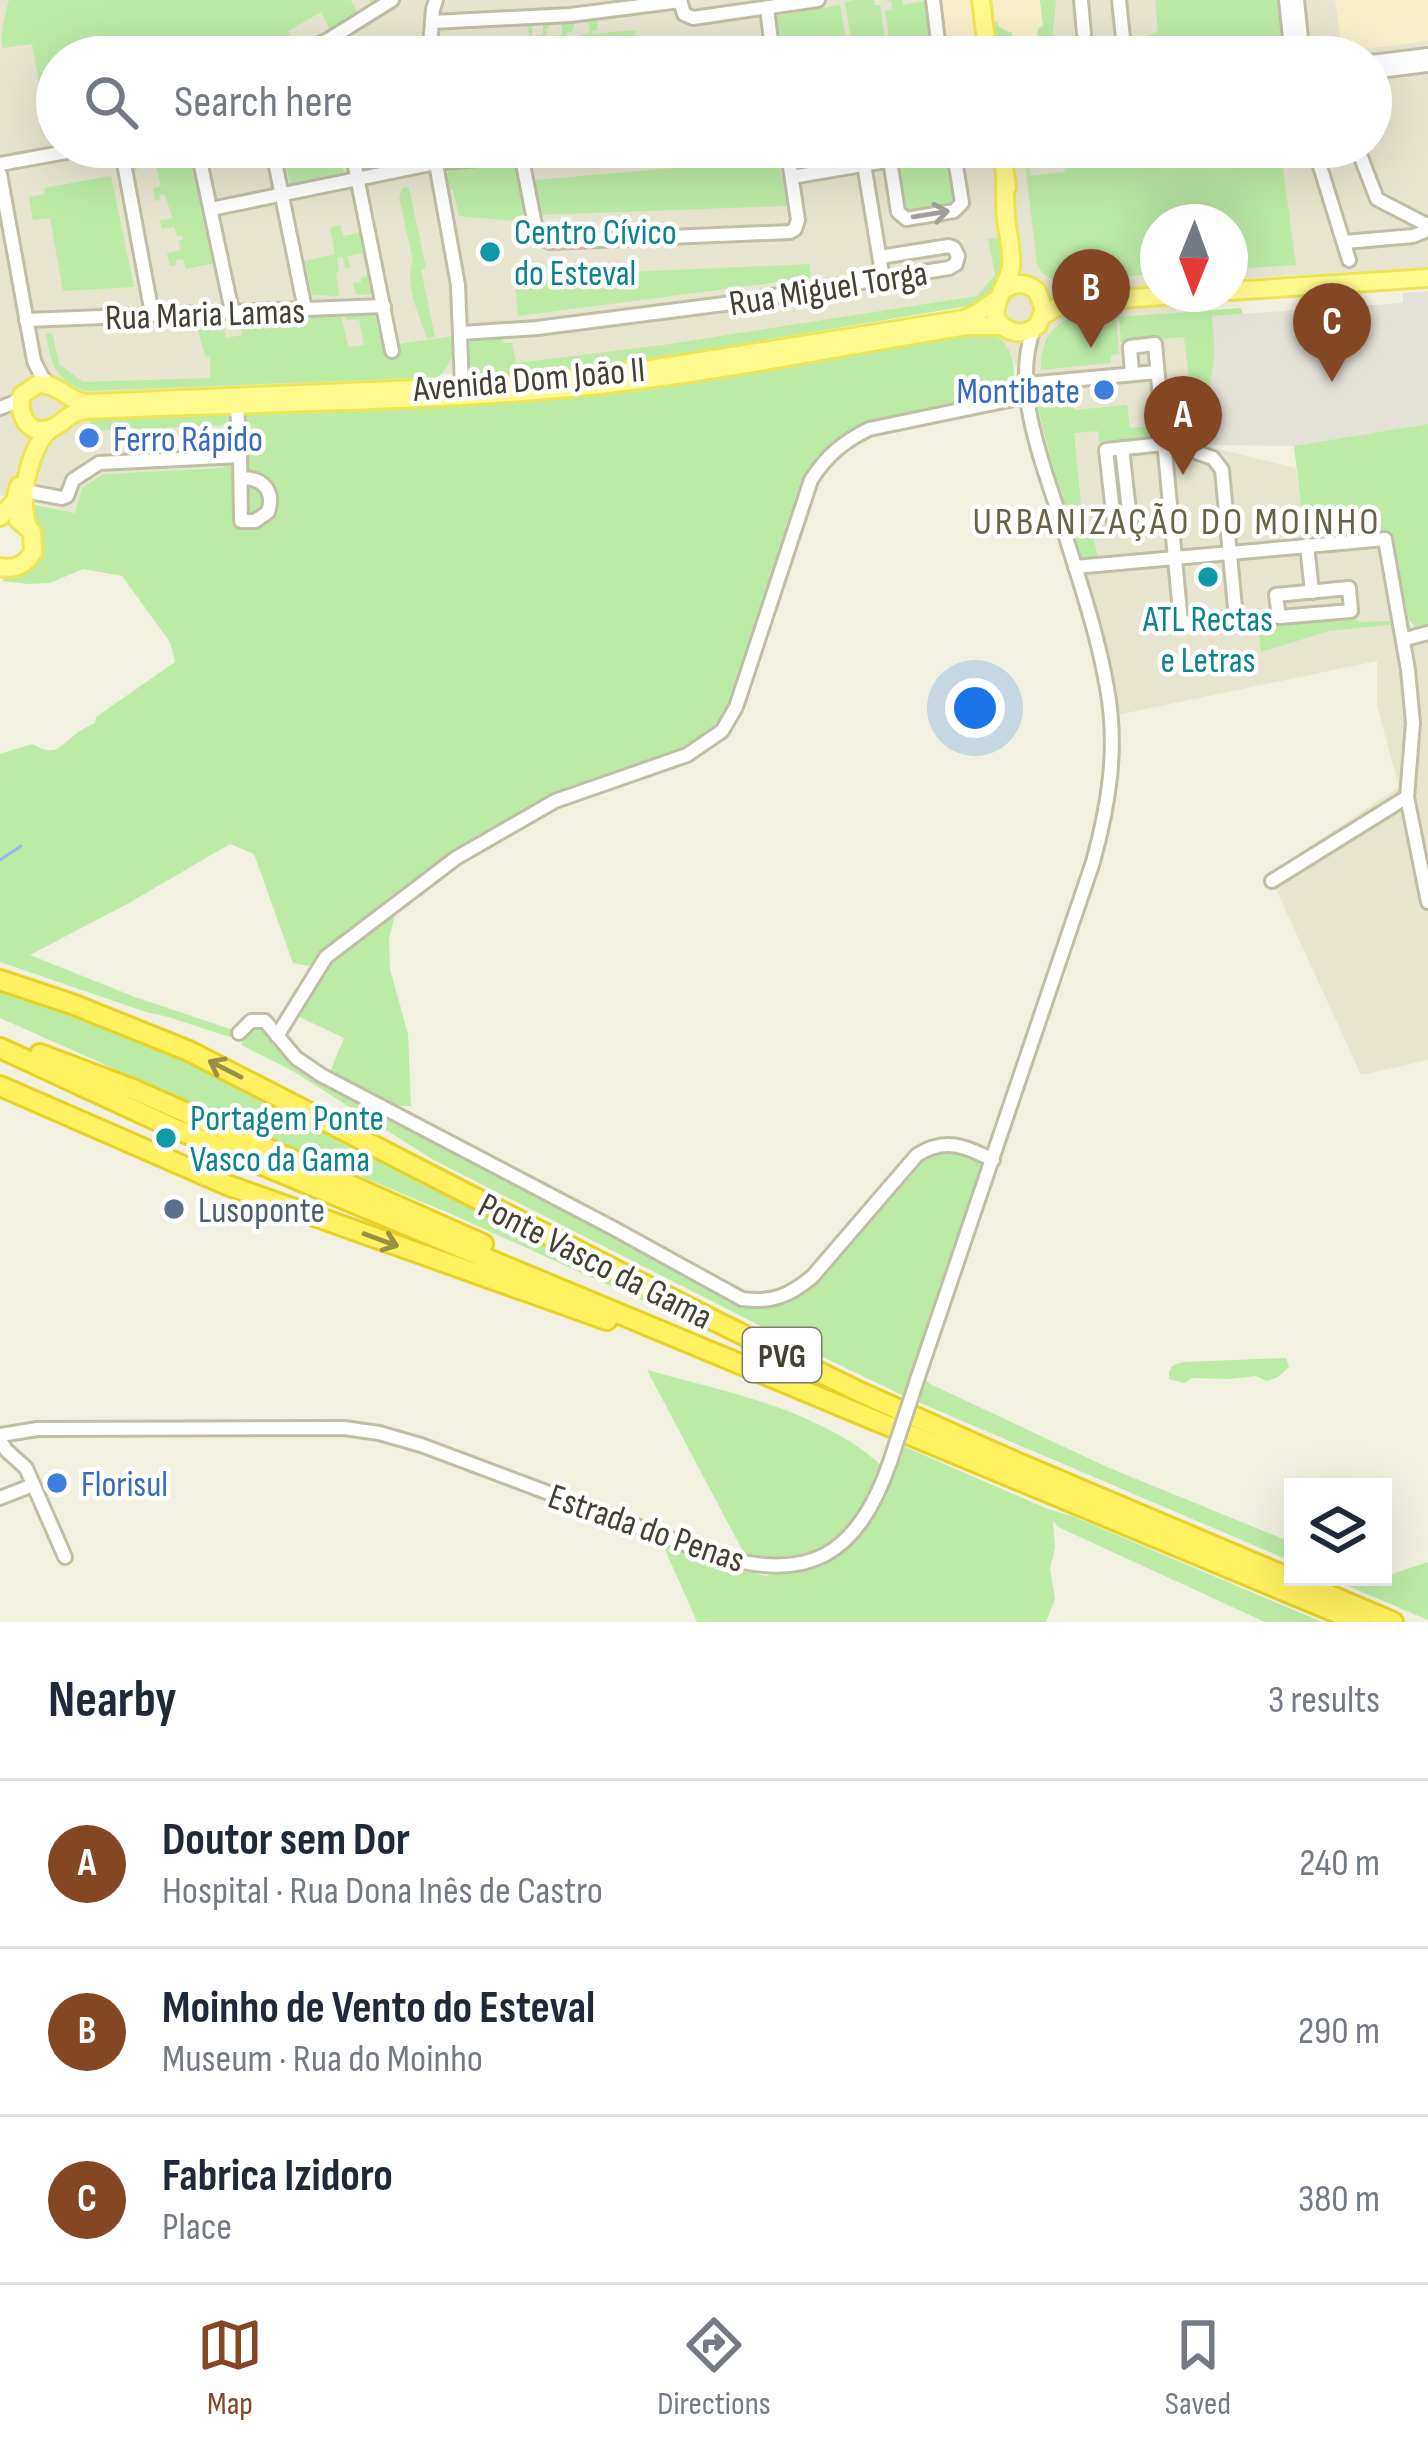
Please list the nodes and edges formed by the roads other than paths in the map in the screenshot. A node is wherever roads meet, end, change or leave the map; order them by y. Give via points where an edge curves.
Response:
1 (392, 0) edge
2 (818, 0) edge
3 (933, 0) edge
4 (980, 0) edge
5 (1081, 0) edge
6 (1119, 0) edge
7 (1286, 0) edge
8 (1297, 0) edge
9 (680, 1) edge
10 (432, 8) edge
11 (767, 8) junction
12 (1084, 34) dead end
13 (334, 36) edge
14 (770, 36) edge
15 (937, 36) edge
16 (985, 36) edge
17 (1123, 36) edge
18 (1290, 36) edge
19 (1301, 36) edge
20 (1428, 56) edge
21 (1392, 63) edge
22 (1428, 65) edge
23 (1392, 66) edge
24 (36, 157) edge
25 (0, 164) edge
26 (125, 168) edge
27 (202, 168) edge
28 (276, 168) edge
29 (356, 168) edge
30 (409, 168) edge
31 (436, 168) edge
32 (524, 168) edge
33 (790, 168) edge
34 (842, 168) edge
35 (865, 168) edge
36 (891, 168) edge
37 (959, 168) edge
38 (1003, 168) edge
39 (1322, 168) edge
40 (1365, 168) edge
41 (0, 174) edge
42 (792, 177) junction
43 (358, 178) junction
44 (1005, 181) junction
45 (282, 194) junction
46 (211, 209) junction
47 (1428, 225) edge
48 (1345, 242) junction
49 (880, 257) junction
50 (1349, 260) dead end
51 (18, 274) junction
52 (1428, 274) edge
53 (0, 276) edge
54 (883, 280) junction
55 (1248, 287) edge
56 (1034, 288) junction
57 (1140, 290) edge
58 (999, 296) junction
59 (1140, 298) edge
60 (385, 306) junction
61 (305, 309) junction
62 (232, 311) junction
63 (152, 314) junction
64 (26, 320) junction
65 (1038, 322) junction
66 (1005, 327) junction
67 (461, 333) junction
68 (392, 351) dead end
69 (34, 361) junction
70 (1025, 367) junction
71 (1157, 372) junction
72 (1132, 374) junction
73 (54, 387) junction
74 (462, 388) junction
75 (1027, 390) junction
76 (25, 392) junction
77 (237, 405) junction
78 (0, 409) edge
79 (24, 420) junction
80 (56, 424) junction
81 (1163, 444) junction
82 (1122, 448) junction
83 (1198, 453) dead end
84 (240, 456) junction
85 (242, 478) dead end
86 (25, 491) junction
87 (0, 519) edge
88 (28, 526) junction
89 (1307, 545) junction
90 (1229, 553) junction
91 (1174, 559) junction
92 (0, 567) edge
93 (1075, 567) junction
94 (1312, 592) junction
95 (1428, 633) edge
96 (1405, 639) junction
97 (1428, 642) edge
98 (1407, 796) junction
99 (1428, 832) edge
100 (1413, 833) junction
101 (1272, 881) dead end
102 (1428, 902) edge
103 (0, 980) edge
104 (238, 1033) dead end
105 (277, 1036) junction
106 (0, 1038) edge
107 (0, 1048) edge
108 (0, 1086) edge
109 (993, 1160) junction
110 (832, 1401) junction
111 (0, 1437) edge
112 (33, 1485) junction
113 (0, 1498) edge
114 (65, 1557) dead end
115 (1359, 1622) edge
116 (1393, 1622) edge

1 - 13 street
2 - 11 street
3 - 15 street
4 - 16 main road
5 - 12 street
6 - 17 street
7 - 18 street
8 - 19 street
9 - 10 street via 570,15
9 - 11 street via 693,18
11 - 14 street
20 - 21 street
22 - 23 street
24 - 25 street
26 - 63 street
27 - 46 street
28 - 45 street
29 - 43 street
30 - 43 street
31 - 67 street
32 - 42 street via 537,235 550,242 790,232 798,220
33 - 42 street
34 - 42 street
35 - 49 street
36 -> 37 street via 906,218 954,211 962,203
38 - 44 main road
39 - 48 street
40 - 47 street via 1377,199
41 - 51 street
43 - 45 street
43 - 60 street
44 - 56 main road via 1023,273
44 - 58 main road via 1012,262
45 - 46 street
45 - 61 street
46 - 62 street
47 - 48 street via 1413,236
48 - 50 street
49 - 54 street
49 - 54 street, Rua Miguel Torga via 957,250 954,266
51 - 53 street
51 - 64 street
52 - 55 main road
54 - 67 street, Rua Miguel Torga
56 - 57 main road via 1058,295
56 - 58 main road via 1014,284
56 - 65 main road via 1044,302
58 - 66 main road via 996,314
58 - 74 main road, Avenida Dom João II via 964,319 609,374
59 - 65 main road via 1059,306
60 - 61 street, Rua Maria Lamas
60 - 68 street
61 - 62 street, Rua Maria Lamas
62 - 63 street, Rua Maria Lamas
63 - 64 street, Rua Maria Lamas
64 - 69 street
65 - 66 main road via 1018,333
65 - 70 street
66 - 70 street
66 - 77 main road, Avenida Dom João II via 968,326 600,385
67 - 74 street
69 - 73 street
69 - 76 street
70 - 75 street, Estrada do Penas
71 - 72 street
71 - 72 street via 1155,344 1130,347
71 - 81 street
72 - 75 street
73 - 74 main road, Avenida Dom João II via 90,403
73 - 76 main road
73 - 80 main road via 66,407
75 - 93 street, Estrada do Penas
75 - 105 street via 845,440 811,480 722,731 687,755 556,801 456,857 326,957
76 - 78 street
76 - 79 main road
77 - 80 main road, Avenida Dom João II via 86,410
77 - 84 street
78 - 79 street
79 - 80 main road via 39,430
79 - 87 main road via 28,452 15,501
80 - 86 main road via 37,444
81 - 82 street
81 - 91 street
82 - 82 street via 1106,450 1114,522 1130,520
83 - 90 street via 1222,470
84 - 85 street
84 - 86 street via 99,463 62,498
86 - 88 main road
87 - 88 main road
88 - 92 main road via 28,559
89 - 90 street
89 - 94 street
89 - 96 street via 1385,539
90 - 91 street
90 - 91 street via 1236,618 1181,623
91 - 93 street
93 - 109 street, Estrada do Penas via 1108,692 1108,800
94 - 94 street via 1276,595 1279,617 1351,611 1349,588
95 - 96 street
96 - 97 street
96 - 98 street via 1413,723
98 - 100 street
98 - 101 street
99 - 100 street
100 - 102 street
116 -> 103 highway, Ponte Vasco da Gama / PVG via 862,1393 189,1051
104 - 105 street via 261,1019
105 - 109 street via 321,1076 742,1300 794,1292 930,1147 958,1144
106 - 110 highway, Ponte Vasco da Gama / PVG via 233,1132
107 - 110 highway, Ponte Vasco da Gama / PVG
108 -> 110 highway, Ponte Vasco da Gama / PVG via 249,1193
109 - 111 street, Estrada do Penas, bridge via 870,1509 847,1539 801,1564 737,1562 362,1430 37,1429
110 - 115 highway, Ponte Vasco da Gama / PVG
111 - 112 street
112 - 113 street
112 - 114 street

